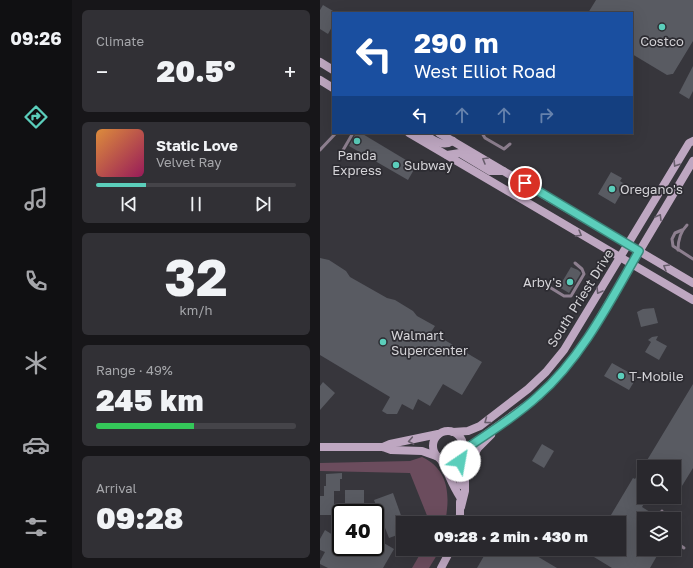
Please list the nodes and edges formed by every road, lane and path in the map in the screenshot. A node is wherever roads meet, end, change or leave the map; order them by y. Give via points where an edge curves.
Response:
1 (320, 62) edge
2 (332, 69) edge
3 (320, 80) edge
4 (332, 87) edge
5 (335, 134) edge
6 (351, 134) edge
7 (412, 134) edge
8 (424, 134) edge
9 (442, 134) edge
10 (483, 134) edge
11 (453, 141) junction
12 (693, 141) edge
13 (510, 144) dead end
14 (320, 150) edge
15 (447, 155) junction
16 (338, 157) dead end
17 (693, 161) edge
18 (504, 171) junction
19 (687, 225) dead end
20 (682, 230) junction
21 (627, 244) junction
22 (678, 250) junction
23 (639, 251) junction
24 (620, 257) junction
25 (693, 259) edge
26 (575, 263) dead end
27 (631, 264) junction
28 (693, 282) edge
29 (546, 285) dead end
30 (693, 300) edge
31 (564, 350) junction
32 (543, 392) junction
33 (508, 419) junction
34 (453, 432) junction
35 (438, 434) junction
36 (383, 447) junction
37 (320, 448) edge
38 (463, 452) junction
39 (439, 458) junction
40 (460, 497) junction
41 (461, 507) junction
42 (459, 516) edge
43 (681, 546) edge
44 (684, 548) dead end
45 (447, 556) edge
46 (441, 568) edge

1 - 2 main road
3 - 4 main road
5 - 14 lane
6 - 16 lane
7 - 15 main road
8 - 11 main road via 440,144
9 - 11 main road
10 - 13 lane via 501,148 506,148
18 -> 11 main road
12 -> 21 main road, South Priest Drive via 689,143
15 - 18 main road via 460,153 490,171
15 -> 24 main road
23 -> 17 main road, South Priest Drive
18 - 21 main road
19 - 20 lane
20 - 22 lane
20 - 22 lane via 675,233 672,239 673,246
21 - 23 main road
21 - 24 main road, South Priest Drive
22 - 25 lane
23 - 27 main road, South Priest Drive
28 -> 23 main road
24 - 27 main road
24 -> 31 main road, South Priest Drive
26 - 29 lane via 584,274 571,296 564,296
27 - 30 main road
27 - 32 main road, South Priest Drive via 580,348
31 - 32 main road via 561,362 544,384
31 -> 34 main road, South Priest Drive via 528,389 480,426
32 - 33 main road, South Priest Drive
33 - 38 main road, South Priest Drive
33 - 41 main road via 472,457 465,478
34 - 35 main road
34 - 38 main road via 460,437 464,445
35 -> 36 main road
35 - 39 main road via 433,442 434,452
36 - 37 main road
36 - 39 main road via 391,450 422,451
38 - 39 main road via 459,458 450,462
38 - 40 main road via 459,471 462,490
39 - 40 main road
40 - 41 main road
41 - 42 main road
43 - 44 lane
45 - 46 main road

